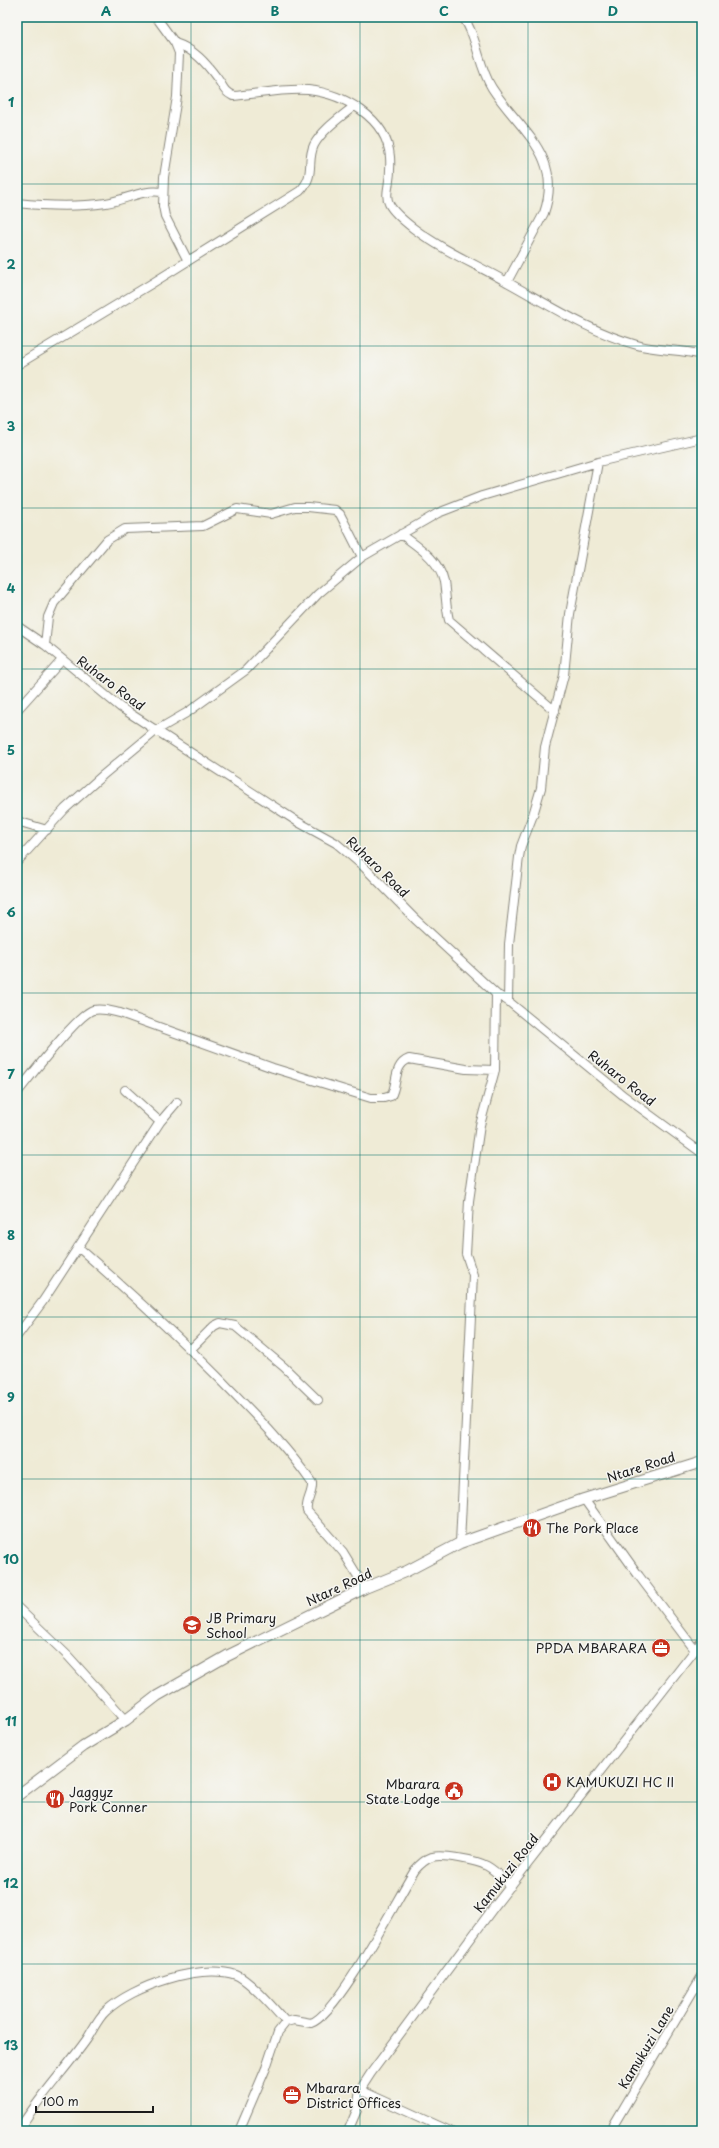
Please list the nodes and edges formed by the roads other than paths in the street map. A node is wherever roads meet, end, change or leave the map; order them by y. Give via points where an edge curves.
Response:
1 (156, 17) edge
2 (463, 17) edge
3 (175, 43) junction
4 (354, 106) junction
5 (162, 192) junction
6 (17, 203) edge
7 (188, 261) junction
8 (507, 282) junction
9 (702, 355) edge
10 (17, 365) edge
11 (702, 438) edge
12 (598, 462) junction
13 (401, 534) junction
14 (362, 557) junction
15 (17, 626) edge
16 (45, 645) junction
17 (62, 660) junction
18 (17, 710) edge
19 (555, 711) junction
20 (157, 730) junction
21 (17, 821) edge
22 (47, 830) junction
23 (17, 862) edge
24 (496, 994) junction
25 (508, 1001) junction
26 (495, 1070) junction
27 (125, 1090) dead end
28 (17, 1093) edge
29 (177, 1102) dead end
30 (160, 1122) junction
31 (702, 1153) edge
32 (78, 1247) junction
33 (17, 1336) edge
34 (190, 1350) junction
35 (318, 1400) dead end
36 (702, 1462) edge
37 (584, 1499) junction
38 (460, 1543) junction
39 (365, 1588) junction
40 (17, 1607) edge
41 (702, 1641) edge
42 (695, 1650) junction
43 (126, 1720) junction
44 (17, 1796) edge
45 (511, 1886) junction
46 (702, 1976) edge
47 (286, 2022) junction
48 (360, 2090) junction
49 (18, 2131) edge
50 (239, 2131) edge
51 (348, 2131) edge
52 (450, 2131) edge
53 (610, 2131) edge

1 - 3 street
2 - 8 street via 474,37 492,87 529,134 546,161 550,180 544,213
3 - 4 street via 193,50 218,79 224,91 233,96 308,90 330,95
3 - 5 street via 180,62 177,97
4 - 7 street via 324,131 314,144 310,178 300,191
4 - 8 street via 363,111 383,132 389,146 390,171 386,198 393,210 431,240
5 - 6 street via 144,192 97,204
5 - 7 street via 165,216
7 - 10 street
8 - 9 street via 599,332 637,345
11 - 12 street
12 - 13 street via 537,478 462,503
12 - 19 street via 570,614 564,675
13 - 14 street
13 - 19 street via 429,555 437,566 443,580 449,620
14 - 16 street via 340,514 334,510 295,507 271,514 237,509 203,526 125,529 107,540 65,587 48,617
14 - 20 street via 318,594 246,670 188,712
15 - 16 street, Ruharo Road
16 - 17 street, Ruharo Road
17 - 18 street
17 - 20 street, Ruharo Road via 114,702
19 - 25 street via 545,747 541,788 534,815 520,846 509,944
20 - 22 street via 102,775 65,809
20 - 24 street, Ruharo Road via 241,786 345,850
21 - 22 street
22 - 23 street
24 - 25 street, Ruharo Road
24 - 26 street
25 - 31 street, Ruharo Road via 624,1096
26 - 28 street via 466,1069 409,1059 401,1065 397,1073 391,1096 371,1098 273,1068 103,1009 92,1011 71,1028
26 - 38 street via 480,1125 469,1201 466,1254 472,1268 473,1282
27 - 30 street
29 - 30 street
30 - 32 street
32 - 33 street
32 - 34 street via 152,1312
34 - 35 street via 214,1326 220,1323 235,1326 284,1367
34 - 39 street via 275,1436 303,1470 312,1484 307,1511 343,1552
36 - 37 main road, Ntare Road
37 - 38 main road, Ntare Road
37 - 42 street
38 - 39 main road, Ntare Road
39 - 43 main road, Ntare Road via 188,1676
40 - 43 street via 68,1656
41 - 42 street, Kamukuzi Road
42 - 45 street, Kamukuzi Road
43 - 44 main road, Ntare Road via 83,1746
45 - 47 street via 477,1861 433,1857 423,1861 414,1870 360,1965 323,2015 311,2023 294,2020
45 - 48 street, Kamukuzi Road
46 - 53 street, Kamukuzi Lane
47 - 49 street via 257,1991 237,1976 217,1971 203,1971 131,1993 104,2012 87,2039 64,2066
47 - 50 street via 278,2032 266,2068
48 - 51 street, Kamukuzi Road via 357,2110
48 - 52 street

